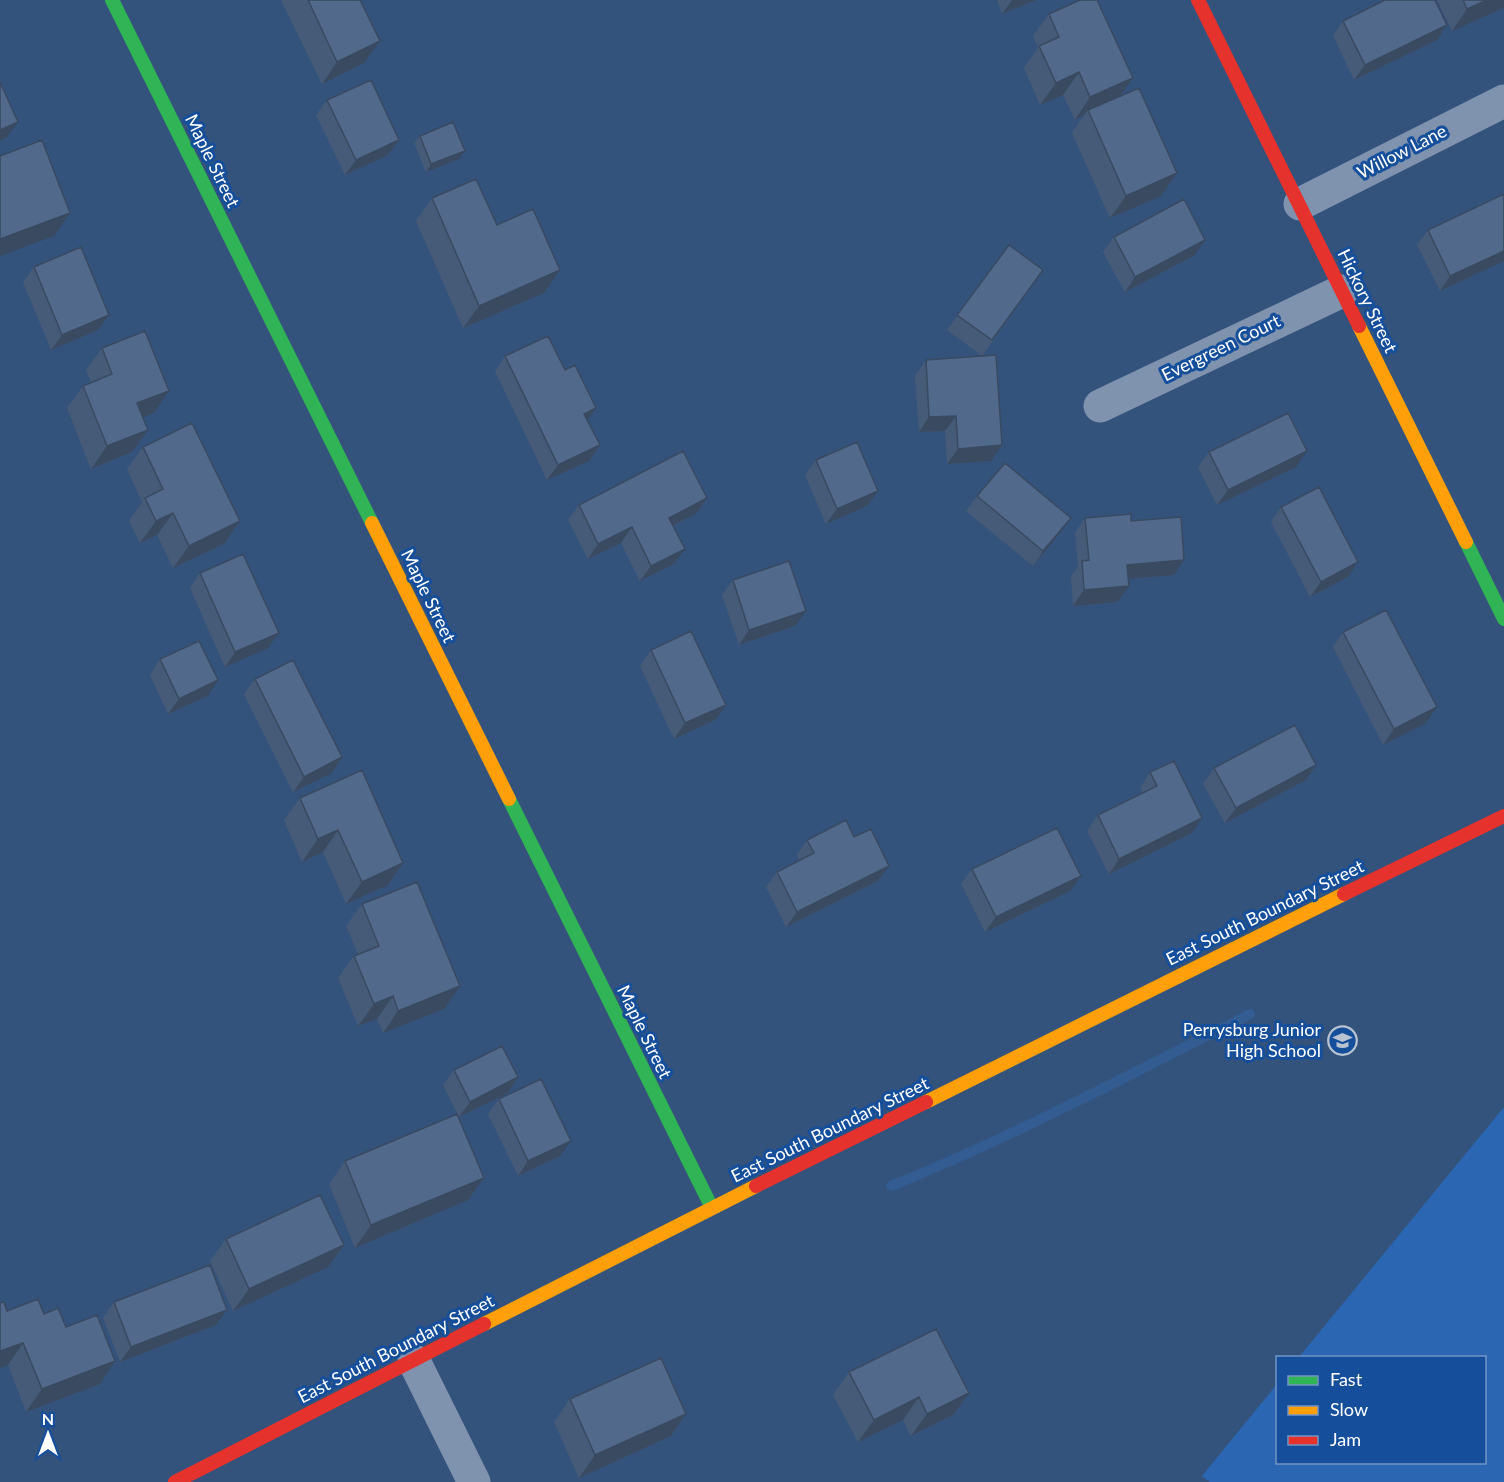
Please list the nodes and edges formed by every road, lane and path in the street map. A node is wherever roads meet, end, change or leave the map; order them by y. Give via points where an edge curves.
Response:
1 (112, 0) edge
2 (1198, 0) edge
3 (1504, 101) edge
4 (1300, 204) junction
5 (1342, 291) junction
6 (1100, 406) dead end
7 (1504, 619) edge
8 (1504, 816) edge
9 (712, 1208) junction
10 (414, 1361) junction
11 (174, 1482) edge
12 (474, 1482) edge

1 - 9 street, Maple Street
2 - 4 street, Hickory Street
3 - 4 street, Willow Lane
4 - 5 street, Hickory Street
5 - 6 street, Evergreen Court
5 - 7 street, Hickory Street
8 - 9 street, East South Boundary Street
9 - 10 street, East South Boundary Street
10 - 11 street, East South Boundary Street
10 - 12 street

